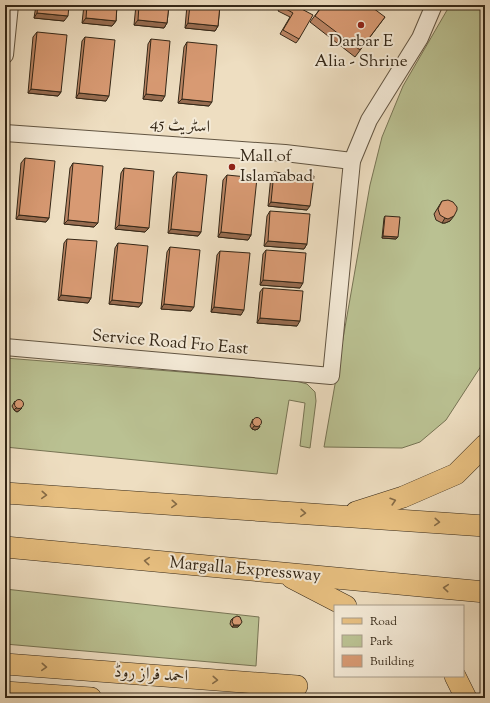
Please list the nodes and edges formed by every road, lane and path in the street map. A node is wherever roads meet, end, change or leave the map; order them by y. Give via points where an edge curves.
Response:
1 (10, 5) edge
2 (434, 5) edge
3 (5, 55) edge
4 (5, 133) edge
5 (352, 160) junction
6 (5, 347) edge
7 (485, 445) edge
8 (5, 493) edge
9 (342, 516) junction
10 (485, 526) edge
11 (5, 548) edge
12 (283, 573) junction
13 (485, 592) edge
14 (344, 605) edge
15 (5, 664) edge
16 (456, 677) edge
17 (5, 692) edge
18 (297, 692) edge
19 (90, 698) edge
20 (466, 698) edge

1 - 3 street
2 - 5 street via 420,38 369,120
4 - 5 street, اسٹریٹ 45
5 - 6 street, Service Road F10 East via 331,376
9 -> 7 main road via 403,498 456,474
8 -> 9 main road
9 -> 10 main road
12 -> 11 main road, Margalla Expressway
13 -> 12 main road, Margalla Expressway
12 - 14 main road
15 -> 18 main road, احمد فراز روڈ
16 - 20 main road
17 - 19 main road

